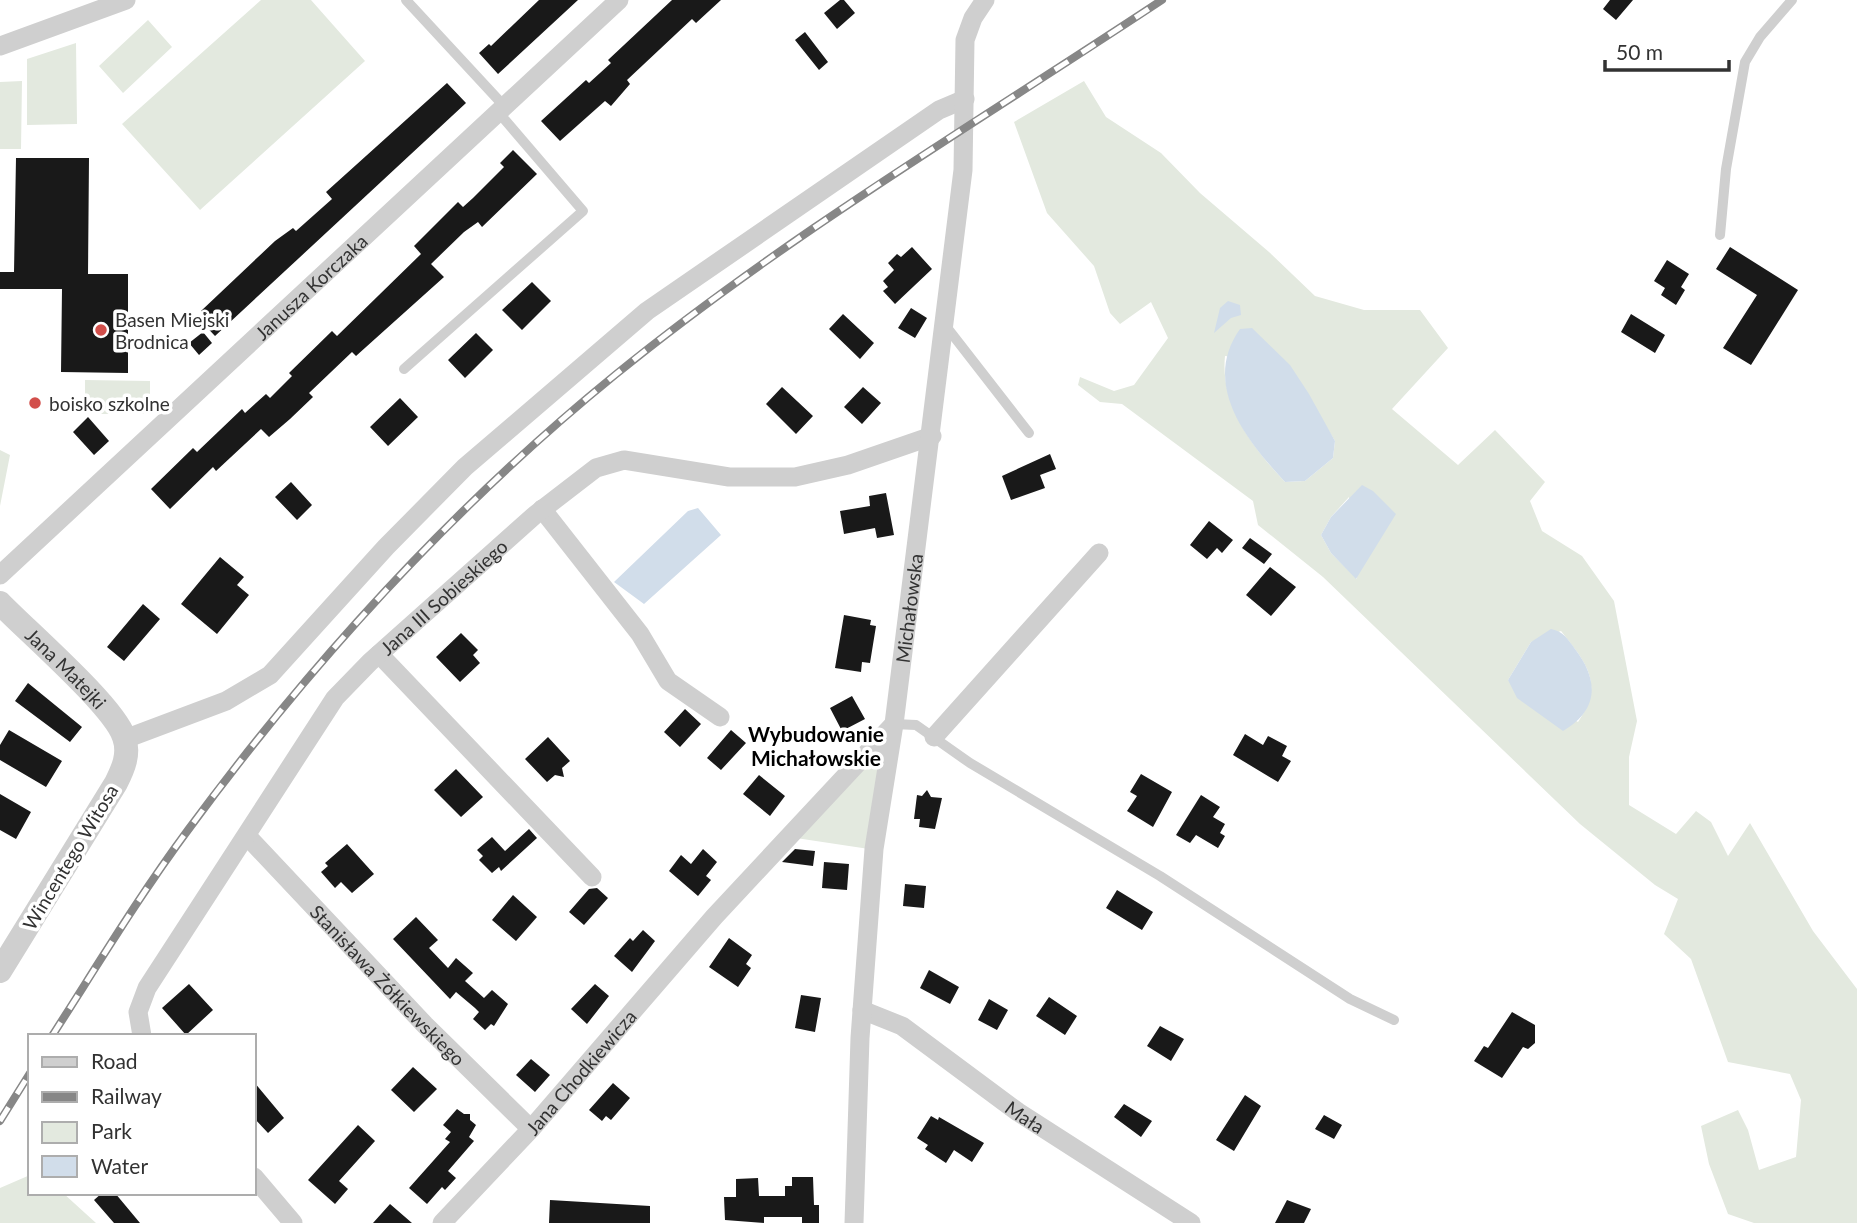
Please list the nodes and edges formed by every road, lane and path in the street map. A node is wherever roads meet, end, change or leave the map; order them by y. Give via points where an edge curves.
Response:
1 (126, 0) edge
2 (406, 0) edge
3 (619, 0) edge
4 (985, 0) edge
5 (1792, 0) edge
6 (0, 46) edge
7 (965, 99) junction
8 (502, 110) junction
9 (1720, 235) dead end
10 (945, 325) junction
11 (404, 369) dead end
12 (1029, 433) dead end
13 (932, 436) junction
14 (542, 509) junction
15 (1100, 553) dead end
16 (0, 575) edge
17 (0, 603) edge
18 (379, 654) junction
19 (720, 717) dead end
20 (894, 724) junction
21 (934, 737) junction
22 (125, 739) junction
23 (247, 836) junction
24 (592, 877) dead end
25 (0, 971) edge
26 (862, 1010) junction
27 (1394, 1020) dead end
28 (142, 1034) edge
29 (531, 1129) junction
30 (256, 1179) edge
31 (293, 1223) edge
32 (442, 1223) edge
33 (854, 1223) edge
34 (1191, 1223) edge

1 - 6 street
2 - 8 lane
3 - 8 street, Janusza Korczaka
4 - 7 street, Michałowska via 972,18 965,40
5 - 9 lane via 1745,62 1726,169
7 - 10 street, Michałowska via 963,170
7 - 22 street via 939,110 647,311 465,467 270,675 226,701
8 - 11 lane via 583,211
8 - 16 street, Janusza Korczaka
10 - 12 lane
10 - 13 street, Michałowska
13 - 14 street, Jana III Sobieskiego via 848,465 795,477 729,477 624,460 596,468
13 - 20 street, Michałowska
14 - 18 street, Jana III Sobieskiego
14 - 19 street via 640,634 667,681
15 - 21 street
17 - 22 street, Jana Matejki via 107,709
18 - 23 street, Jana III Sobieskiego via 335,698
18 - 24 street
20 - 21 lane via 916,725
20 - 26 street, Michałowska via 874,849
20 - 29 street, Jana Chodkiewicza via 714,917
21 - 27 lane via 1350,999
22 - 25 street, Wincentego Witosa via 125,766 116,783
23 - 28 street, Jana III Sobieskiego via 147,988 138,1013
23 - 29 street, Stanisława Żółkiewskiego via 425,1026
26 - 33 street, Michałowska
26 - 34 street, Mała via 902,1026 1018,1112
29 - 32 street, Jana Chodkiewicza
30 - 31 street

